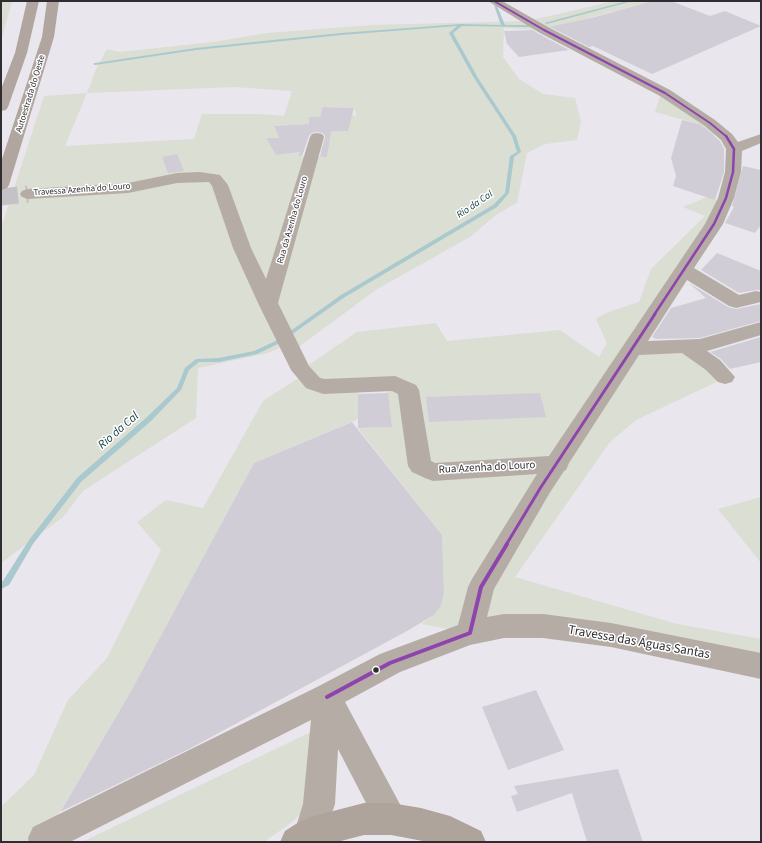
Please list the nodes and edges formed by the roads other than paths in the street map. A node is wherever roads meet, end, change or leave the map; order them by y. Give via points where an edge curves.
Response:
1 (33, 1) edge
2 (53, 1) edge
3 (494, 1) edge
4 (1, 107) edge
5 (317, 137) dead end
6 (761, 138) edge
7 (738, 147) junction
8 (760, 156) edge
9 (1, 184) edge
10 (28, 194) tunnel mouth
11 (684, 270) junction
12 (756, 297) dead end
13 (268, 303) junction
14 (761, 328) edge
15 (687, 347) junction
16 (632, 348) junction
17 (725, 377) dead end
18 (558, 464) junction
19 (470, 633) junction
20 (761, 666) edge
21 (327, 697) junction
22 (391, 819) junction
23 (44, 838) dead end
24 (303, 838) edge
25 (470, 842) edge

1 - 4 highway, Autoestrada do Oeste via 21,53
2 - 9 highway, Autoestrada do Oeste via 48,36 37,76
3 - 7 street via 665,93 710,123
5 - 13 street, Rua da Azenha do Louro
6 - 7 street
7 - 8 street
7 - 11 street via 726,198 714,224
10 - 13 street, Travessa Azenha do Louro via 128,188 177,178 214,178 220,186 242,248
11 - 12 street via 736,302
11 - 16 street
13 - 18 street, Rua Azenha do Louro via 302,370 313,383 323,387 395,383 408,390 420,466 433,472
14 - 15 street via 700,346
15 - 16 street
15 - 17 street
16 - 18 street
18 - 19 street via 541,487 480,587
19 - 20 street, Travessa das Águas Santas via 504,626 542,626 611,635
19 - 21 street, Travessa das Águas Santas via 390,663
21 - 22 street
21 - 23 street, Travessa das Águas Santas
21 - 24 street via 319,804
22 - 24 main road via 364,819
22 - 25 main road via 450,832

